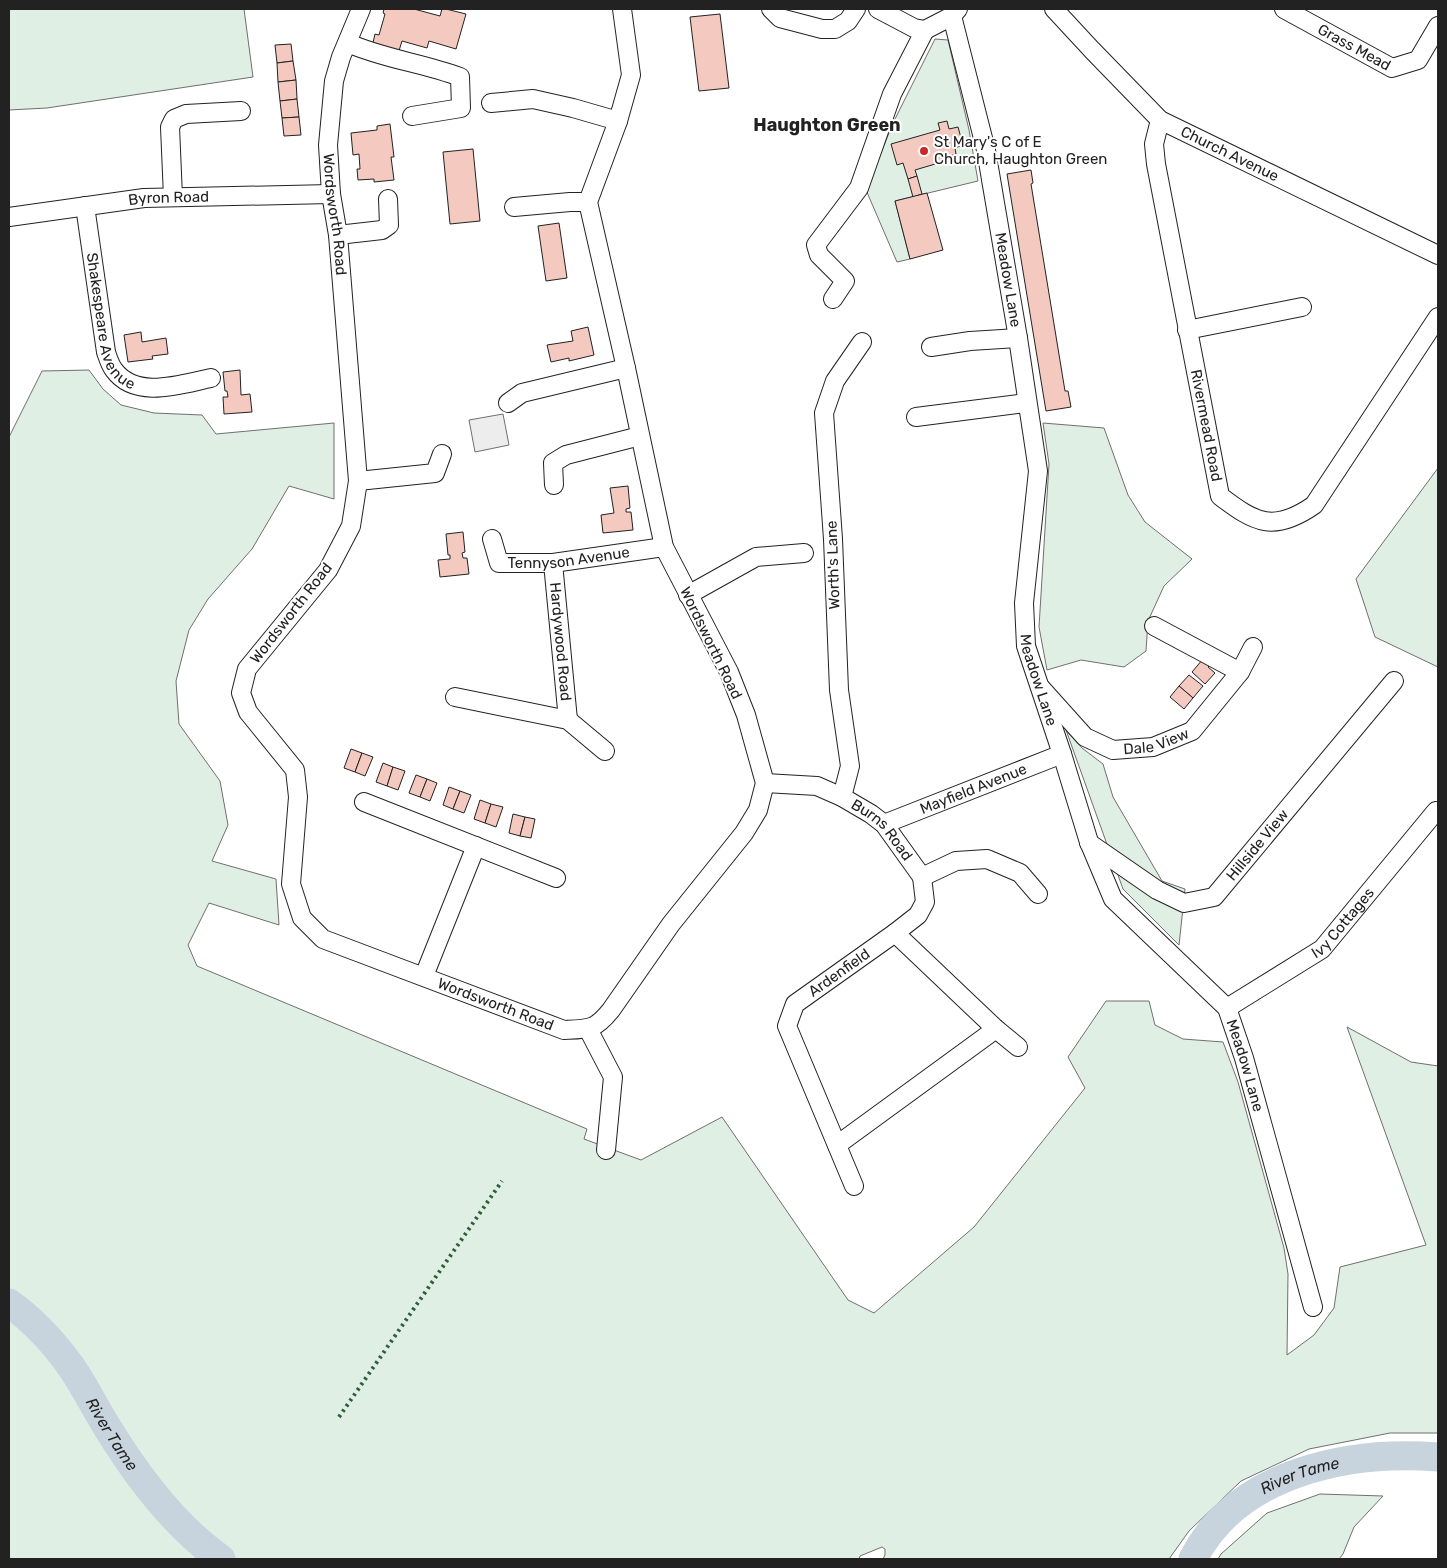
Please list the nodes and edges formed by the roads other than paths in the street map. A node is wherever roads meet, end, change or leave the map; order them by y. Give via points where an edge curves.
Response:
1 (361, 9) edge
2 (622, 9) edge
3 (771, 9) edge
4 (856, 9) edge
5 (878, 9) edge
6 (1054, 9) edge
7 (1284, 9) edge
8 (955, 12) edge
9 (1438, 26) edge
10 (924, 30) junction
11 (348, 43) junction
12 (491, 103) dead end
13 (241, 111) dead end
14 (412, 116) dead end
15 (1160, 120) junction
16 (618, 121) junction
17 (331, 194) junction
18 (173, 196) junction
19 (388, 199) dead end
20 (588, 202) junction
21 (85, 206) junction
22 (514, 207) dead end
23 (9, 217) edge
24 (338, 235) junction
25 (1438, 255) edge
26 (833, 298) dead end
27 (1302, 307) dead end
28 (1438, 317) edge
29 (1188, 330) junction
30 (1018, 338) junction
31 (862, 342) dead end
32 (931, 347) dead end
33 (626, 368) junction
34 (211, 378) dead end
35 (515, 398) dead end
36 (1026, 403) junction
37 (916, 417) dead end
38 (640, 436) junction
39 (442, 454) dead end
40 (358, 481) junction
41 (554, 485) dead end
42 (492, 539) dead end
43 (664, 547) junction
44 (804, 553) dead end
45 (554, 563) junction
46 (688, 596) junction
47 (1154, 626) dead end
48 (1253, 647) dead end
49 (1240, 672) junction
50 (1394, 681) dead end
51 (1038, 687) junction
52 (455, 696) dead end
53 (568, 720) junction
54 (605, 751) dead end
55 (1062, 754) junction
56 (765, 782) junction
57 (842, 797) junction
58 (364, 802) dead end
59 (1436, 811) dead end
60 (884, 824) junction
61 (1089, 842) junction
62 (476, 846) junction
63 (922, 877) junction
64 (556, 878) dead end
65 (1038, 894) dead end
66 (895, 933) junction
67 (424, 976) junction
68 (1227, 1008) junction
69 (588, 1029) junction
70 (996, 1029) junction
71 (1018, 1047) dead end
72 (837, 1145) junction
73 (606, 1150) dead end
74 (854, 1186) dead end
75 (1313, 1307) dead end

1 - 11 street, Wordsworth Road
2 - 16 street via 631,75
3 - 4 street via 780,18 822,29 835,29 848,21
5 - 10 street
6 - 15 street, Church Avenue
7 - 9 street, Grass Mead via 1392,68 1418,60
8 - 10 street
8 - 30 street, Meadow Lane via 986,150
10 - 26 street via 892,94 859,188 816,244 819,255 845,281
11 - 14 street via 460,77 461,108
11 - 17 street, Wordsworth Road via 334,81 328,145
12 - 16 street via 533,99
13 - 18 street via 186,114 174,119 170,127
15 - 25 street, Church Avenue
15 - 29 street, Rivermead Road via 1154,144 1156,164
16 - 20 street
17 - 18 street, Byron Road
17 - 24 street, Wordsworth Road
18 - 21 street, Byron Road
19 - 24 street via 389,225 382,230
20 - 22 street
20 - 33 street, Wordsworth Road
21 - 23 street, Byron Road
21 - 34 street, Shakespeare Avenue via 106,352 113,369 122,379 155,389
24 - 40 street, Wordsworth Road
27 - 29 street
28 - 29 street, Rivermead Road via 1314,504 1278,521 1253,519 1220,496
30 - 32 street
30 - 36 street, Meadow Lane
31 - 57 street, Worth's Lane via 835,381 824,412 839,690 850,766
33 - 35 street
33 - 38 street, Wordsworth Road
36 - 37 street
36 - 51 street, Meadow Lane via 1038,471 1024,602 1026,646
38 - 41 street via 566,455 553,463
38 - 43 street, Wordsworth Road
39 - 40 street via 435,473
40 - 67 street, Wordsworth Road via 351,526 328,570 247,669 241,693 248,712 294,770 298,797 291,884 302,918 323,939
42 - 45 street, Tennyson Avenue via 499,563
43 - 45 street, Tennyson Avenue
43 - 46 street, Wordsworth Road
44 - 46 street via 756,557
45 - 53 street, Hardywood Road
46 - 56 street, Wordsworth Road via 729,672 746,715
47 - 49 street
48 - 49 street, Dale View
49 - 51 street, Dale View via 1192,731 1153,747 1129,749 1113,750 1085,737
50 - 61 street, Hillside View via 1214,897 1184,903 1157,890
51 - 55 street, Meadow Lane
52 - 53 street, Hardywood Road
53 - 54 street, Hardywood Road
55 - 60 street, Mayfield Avenue
55 - 61 street, Meadow Lane
56 - 57 street, Burns Road via 817,786
56 - 69 street, Wordsworth Road via 758,810 744,833 671,924 601,1023
57 - 60 street, Burns Road
58 - 62 street
59 - 68 street, Ivy Cottages via 1322,949
60 - 63 street, Burns Road
61 - 68 street, Meadow Lane via 1113,899
62 - 64 street
62 - 67 street
63 - 65 street via 956,861 987,859 1020,873
63 - 66 street, Burns Road via 925,902 918,915
66 - 70 street
66 - 72 street, Ardenfield via 795,1004 787,1026
67 - 69 street, Wordsworth Road via 564,1030
68 - 75 street, Meadow Lane via 1244,1058
69 - 73 street via 613,1077
70 - 71 street
70 - 72 street
72 - 74 street, Ardenfield

